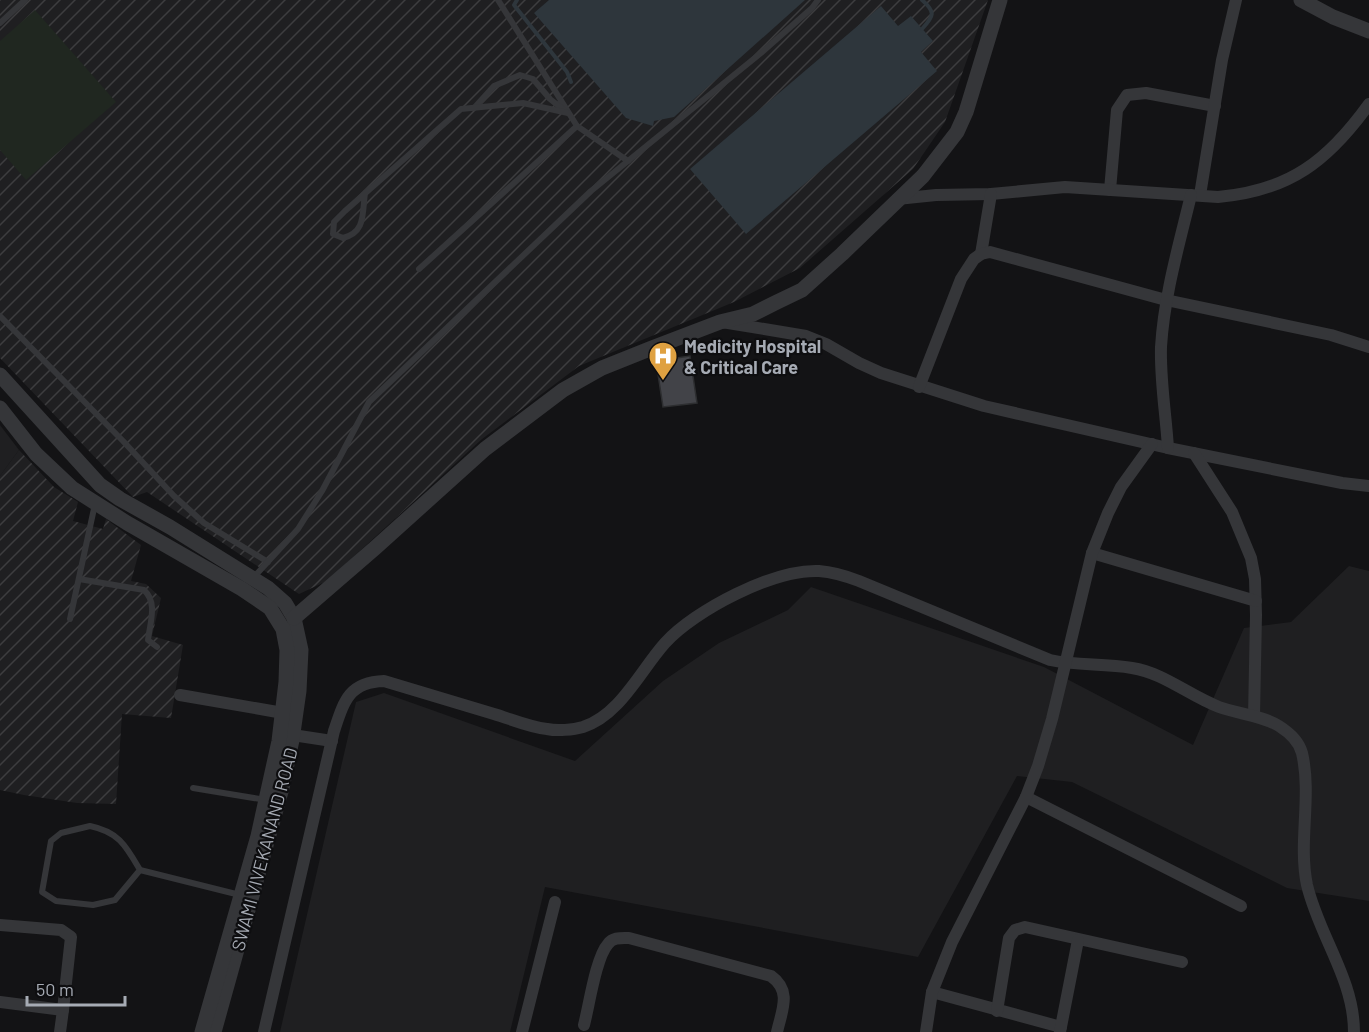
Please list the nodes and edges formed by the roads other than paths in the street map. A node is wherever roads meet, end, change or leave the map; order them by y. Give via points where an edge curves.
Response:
1 (25, 0) edge
2 (498, 0) edge
3 (818, 0) edge
4 (1000, 0) edge
5 (1236, 0) edge
6 (1301, 0) edge
7 (0, 23) edge
8 (1369, 31) edge
9 (1369, 104) edge
10 (1215, 106) junction
11 (475, 108) junction
12 (568, 113) junction
13 (576, 126) junction
14 (628, 161) junction
15 (1110, 190) junction
16 (365, 193) junction
17 (991, 194) junction
18 (1195, 195) junction
19 (897, 199) junction
20 (981, 254) junction
21 (419, 269) dead end
22 (1166, 300) junction
23 (0, 316) edge
24 (720, 322) junction
25 (1369, 347) edge
26 (0, 375) edge
27 (919, 387) junction
28 (0, 408) edge
29 (1152, 444) junction
30 (1168, 448) junction
31 (1194, 453) junction
32 (1369, 486) edge
33 (95, 504) junction
34 (1092, 553) junction
35 (268, 562) junction
36 (253, 578) junction
37 (79, 579) junction
38 (1256, 601) junction
39 (294, 618) junction
40 (70, 619) dead end
41 (157, 647) dead end
42 (1065, 663) junction
43 (180, 695) dead end
44 (283, 713) junction
45 (1254, 716) junction
46 (286, 734) junction
47 (332, 741) junction
48 (193, 788) dead end
49 (1026, 797) junction
50 (272, 802) junction
51 (140, 870) junction
52 (247, 897) junction
53 (555, 902) dead end
54 (1241, 906) dead end
55 (0, 925) edge
56 (1078, 940) junction
57 (1182, 962) dead end
58 (932, 993) junction
59 (0, 1002) edge
60 (63, 1010) junction
61 (997, 1011) junction
62 (584, 1025) dead end
63 (1061, 1029) edge
64 (60, 1032) edge
65 (202, 1032) edge
66 (214, 1032) edge
67 (264, 1032) edge
68 (522, 1032) edge
69 (777, 1032) edge
70 (927, 1032) edge
71 (1354, 1032) edge

1 - 7 lane
2 - 12 lane
3 - 14 lane via 761,53
4 - 19 street via 957,132 923,176
5 - 10 street
6 - 8 street
9 - 18 street via 1340,140 1290,180 1242,195
10 - 15 street via 1146,93 1127,95 1118,110
10 - 18 street
11 - 12 lane via 523,103
11 - 12 lane via 494,86 520,75 533,79 549,99
11 - 16 lane via 461,109
12 - 13 lane
13 - 14 lane
13 - 21 lane
14 - 35 lane via 591,191 369,402 322,491 298,529
15 - 17 street via 1065,187
15 - 18 street
16 - 16 lane via 334,222 333,234 353,236 360,228
17 - 19 street
17 - 20 street
18 - 22 street
19 - 24 street via 802,290 753,314
20 - 22 street via 1003,255
20 - 27 street via 961,279
22 - 25 street via 1331,335
22 - 30 street via 1161,370
23 - 35 lane via 174,496 204,523
24 - 27 street via 806,336 858,363
24 - 39 street via 602,368 563,390 478,456
26 - 36 street, SWAMI VIVEKANAND ROAD via 100,485
27 - 29 street via 984,406
28 - 33 street via 36,454
29 - 30 street
29 - 34 street via 1121,487
30 - 31 street
31 - 32 street
31 - 38 street via 1246,541
33 - 37 lane
33 - 44 street, SWAMI VIVEKANAND ROAD via 270,608 283,629 287,650
34 - 38 street
34 - 42 street
35 - 36 lane
36 - 39 street, SWAMI VIVEKANAND ROAD via 285,603
37 - 40 lane
37 - 41 lane via 144,590 153,605 147,640
38 - 45 street
39 - 46 street, SWAMI VIVEKANAND ROAD via 301,650 299,691
42 - 45 street via 1148,671 1219,707
42 - 47 street via 839,574 792,573 723,601 686,624 665,643 615,706 582,727 546,729 384,681 371,681 348,695
42 - 49 street via 1046,742
43 - 44 street
44 - 46 street, SWAMI VIVEKANAND ROAD
45 - 71 street via 1290,734 1302,753 1307,883 1348,989
46 - 47 street
46 - 50 street, SWAMI VIVEKANAND ROAD
47 - 67 street
48 - 50 lane
49 - 54 street
49 - 58 street via 952,942
50 - 52 street, SWAMI VIVEKANAND ROAD
51 - 51 lane via 118,838 106,829 90,826 60,833 51,841 42,892 56,901 93,905 115,900
51 - 52 lane
52 - 65 street, SWAMI VIVEKANAND ROAD
52 - 66 street, SWAMI VIVEKANAND ROAD
53 - 68 street
55 - 60 street via 61,930 71,937
56 - 57 street
56 - 61 street via 1034,928 1015,930 1008,945
56 - 63 street
58 - 61 street
58 - 70 street
59 - 60 street
60 - 64 street
61 - 63 street
62 - 69 street via 602,953 609,942 629,938 771,976 781,983 784,994

